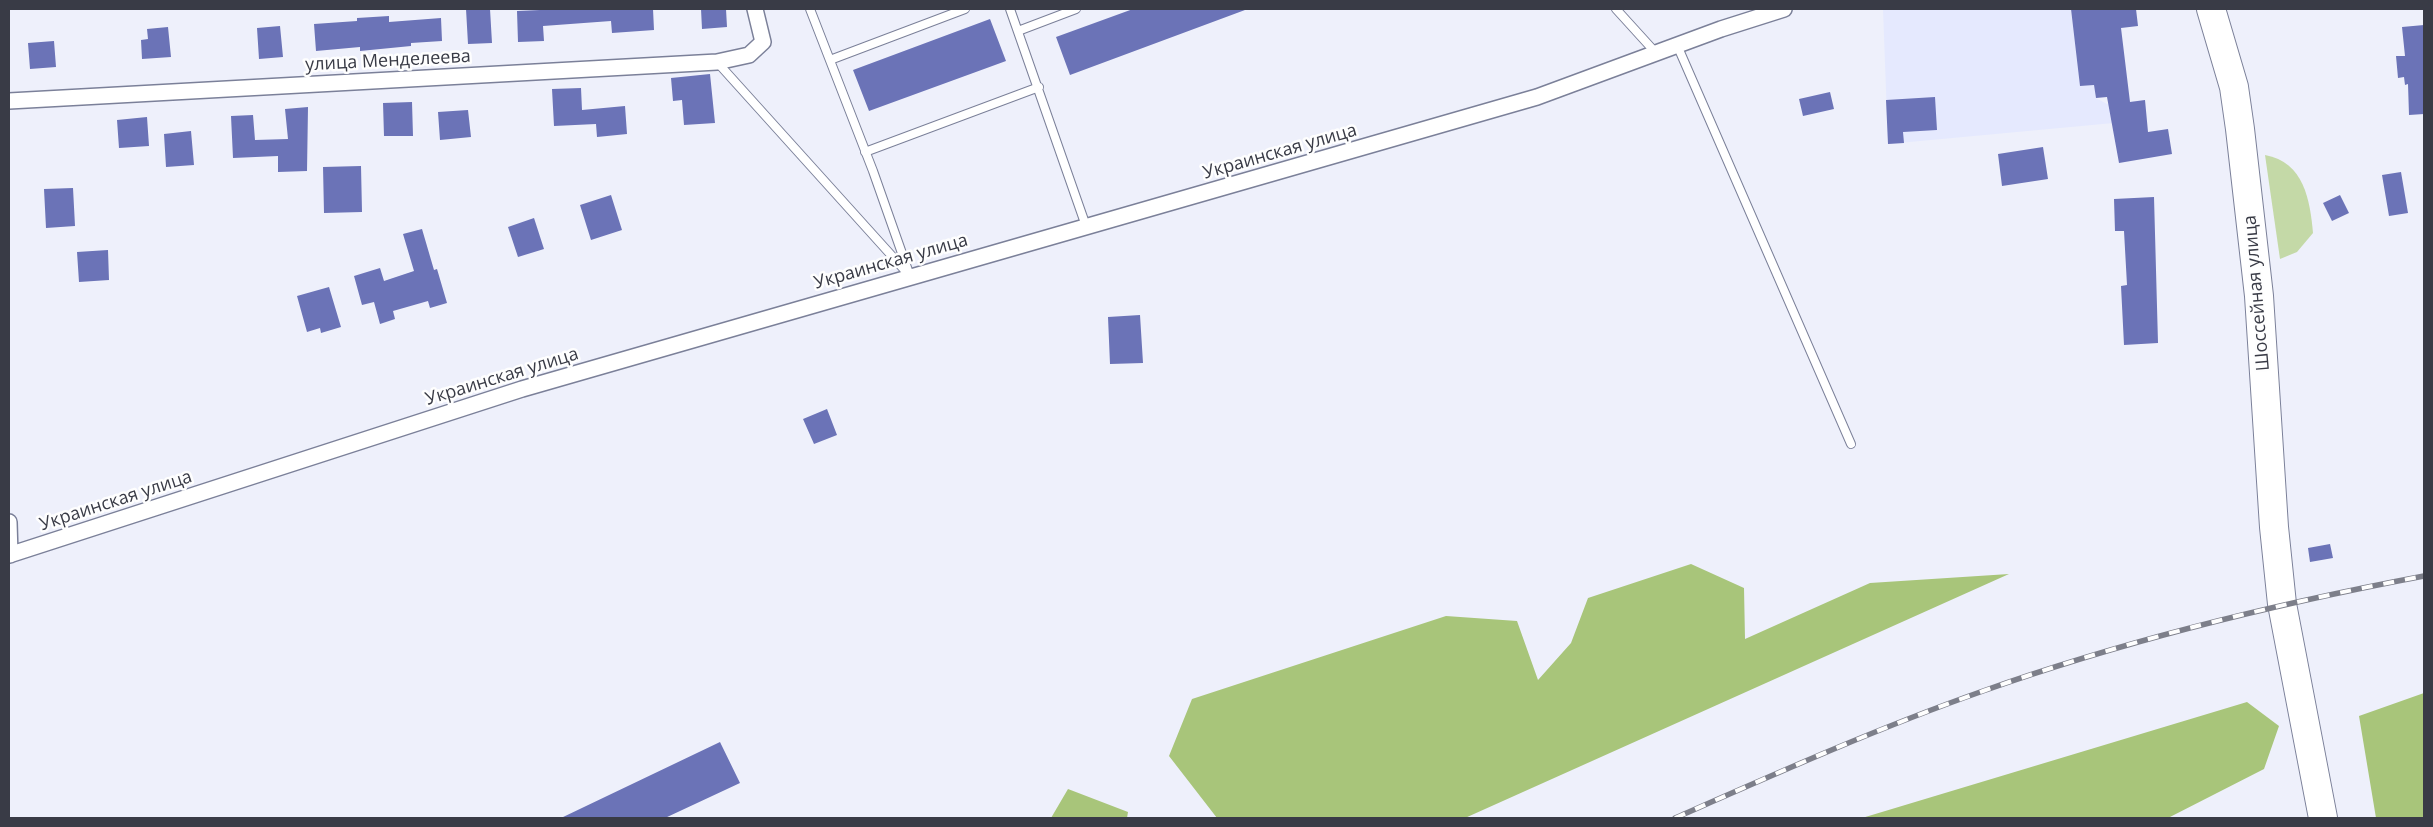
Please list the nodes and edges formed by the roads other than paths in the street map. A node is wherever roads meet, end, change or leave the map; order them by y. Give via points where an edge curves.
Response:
1 (755, 9) edge
2 (810, 9) edge
3 (965, 9) edge
4 (1010, 9) edge
5 (1076, 9) edge
6 (1616, 9) edge
7 (1784, 9) edge
8 (2211, 9) edge
9 (1018, 31) junction
10 (1678, 45) junction
11 (1656, 53) junction
12 (830, 60) junction
13 (717, 62) junction
14 (1038, 87) junction
15 (9, 101) edge
16 (865, 152) junction
17 (1086, 226) junction
18 (910, 276) junction
19 (1851, 444) dead end
20 (9, 522) edge
21 (10, 555) edge
22 (2323, 818) edge

1 - 13 street, улица Менделеева via 763,42 749,56
2 - 12 lane
3 - 12 lane
4 - 9 lane
5 - 9 lane
6 - 11 lane
7 - 10 street, Украинская улица
8 - 22 highway, Шоссейная улица via 2234,87 2240,129 2259,296 2282,604
9 - 14 lane
10 - 11 street, Украинская улица
10 - 19 lane
11 - 17 street, Украинская улица via 1527,100
12 - 16 lane
13 - 15 street, улица Менделеева
13 - 18 lane
14 - 16 lane
14 - 17 lane
16 - 18 lane
17 - 18 street, Украинская улица
18 - 21 street, Украинская улица via 522,389
20 - 21 street

